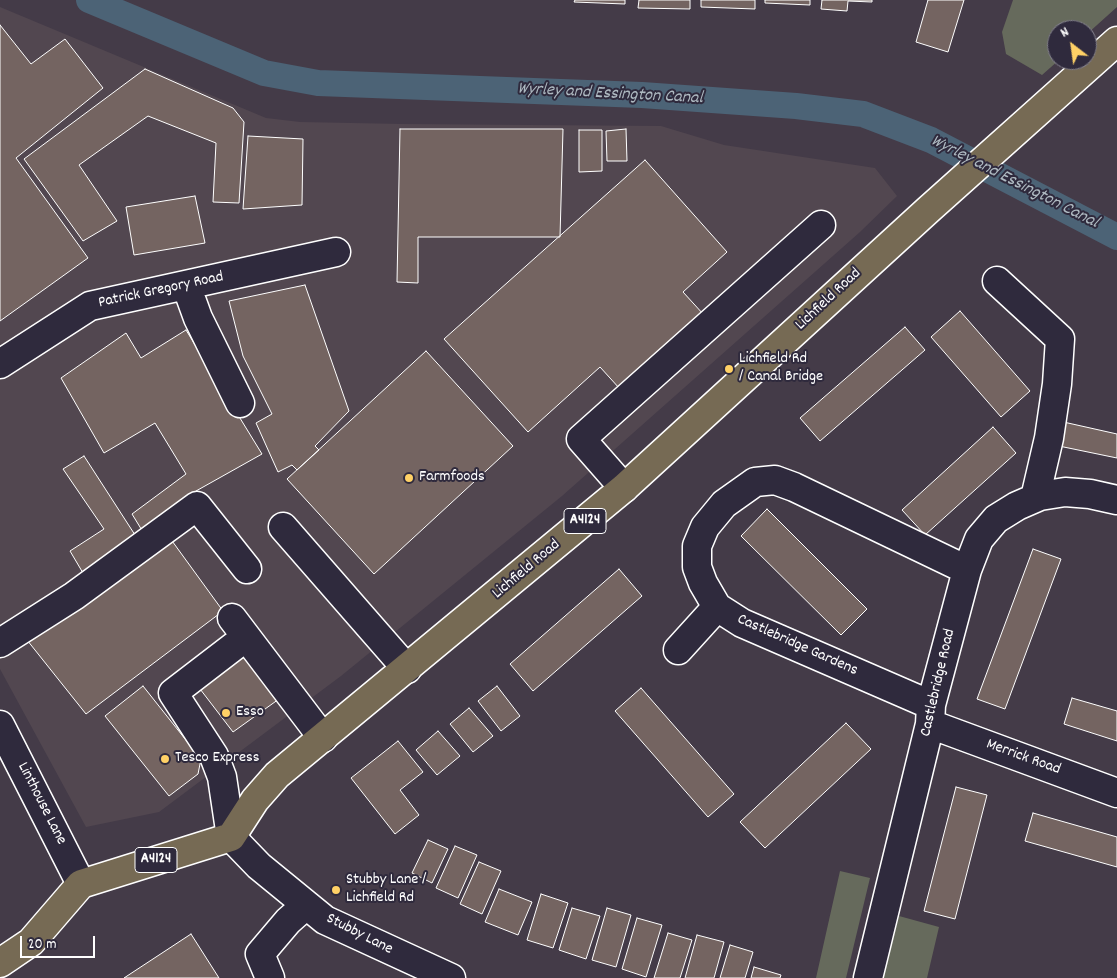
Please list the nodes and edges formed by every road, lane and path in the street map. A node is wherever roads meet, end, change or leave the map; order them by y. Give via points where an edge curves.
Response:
1 (1117, 41) edge
2 (821, 225) dead end
3 (336, 252) dead end
4 (997, 281) dead end
5 (186, 285) junction
6 (0, 364) edge
7 (240, 403) dead end
8 (624, 488) junction
9 (1035, 498) junction
10 (1117, 500) edge
11 (283, 527) dead end
12 (247, 569) dead end
13 (967, 570) junction
14 (717, 607) junction
15 (0, 643) edge
16 (678, 650) dead end
17 (407, 669) junction
18 (931, 715) junction
19 (0, 724) edge
20 (323, 738) junction
21 (1117, 793) edge
22 (232, 837) junction
23 (81, 884) junction
24 (306, 905) junction
25 (0, 963) edge
26 (270, 978) edge
27 (451, 978) edge
28 (868, 978) edge

1 - 8 main road, Lichfield Road / A4124
2 - 8 street via 581,439
3 - 5 street, Patrick Gregory Road
4 - 9 street via 1060,339 1049,438
5 - 6 street, Patrick Gregory Road via 90,306
5 - 7 street via 198,318
8 - 17 main road, Lichfield Road / A4124
9 - 10 street, Castlebridge Road via 1065,492
9 - 13 street, Castlebridge Road via 996,519 979,539
11 - 17 street
12 - 15 street via 197,506 74,596
13 - 14 street, Castlebridge Gardens via 794,487 775,480 755,482 724,504 705,527 697,546 697,567
13 - 18 street, Castlebridge Road
14 - 16 street
14 - 18 street, Castlebridge Gardens via 742,623
17 - 20 main road, Lichfield Road / A4124
18 - 21 street, Merrick Road
18 - 28 street, Castlebridge Road
19 - 23 street, Linthouse Lane
20 - 22 main road, Lichfield Road / A4124 via 277,775 254,800
20 - 22 street via 239,628 173,693 214,756 222,777
22 - 23 main road, A4124
22 - 24 street, Stubby Lane via 259,866
23 - 25 main road via 30,942
24 - 26 street via 260,954
24 - 27 street, Stubby Lane via 325,920

